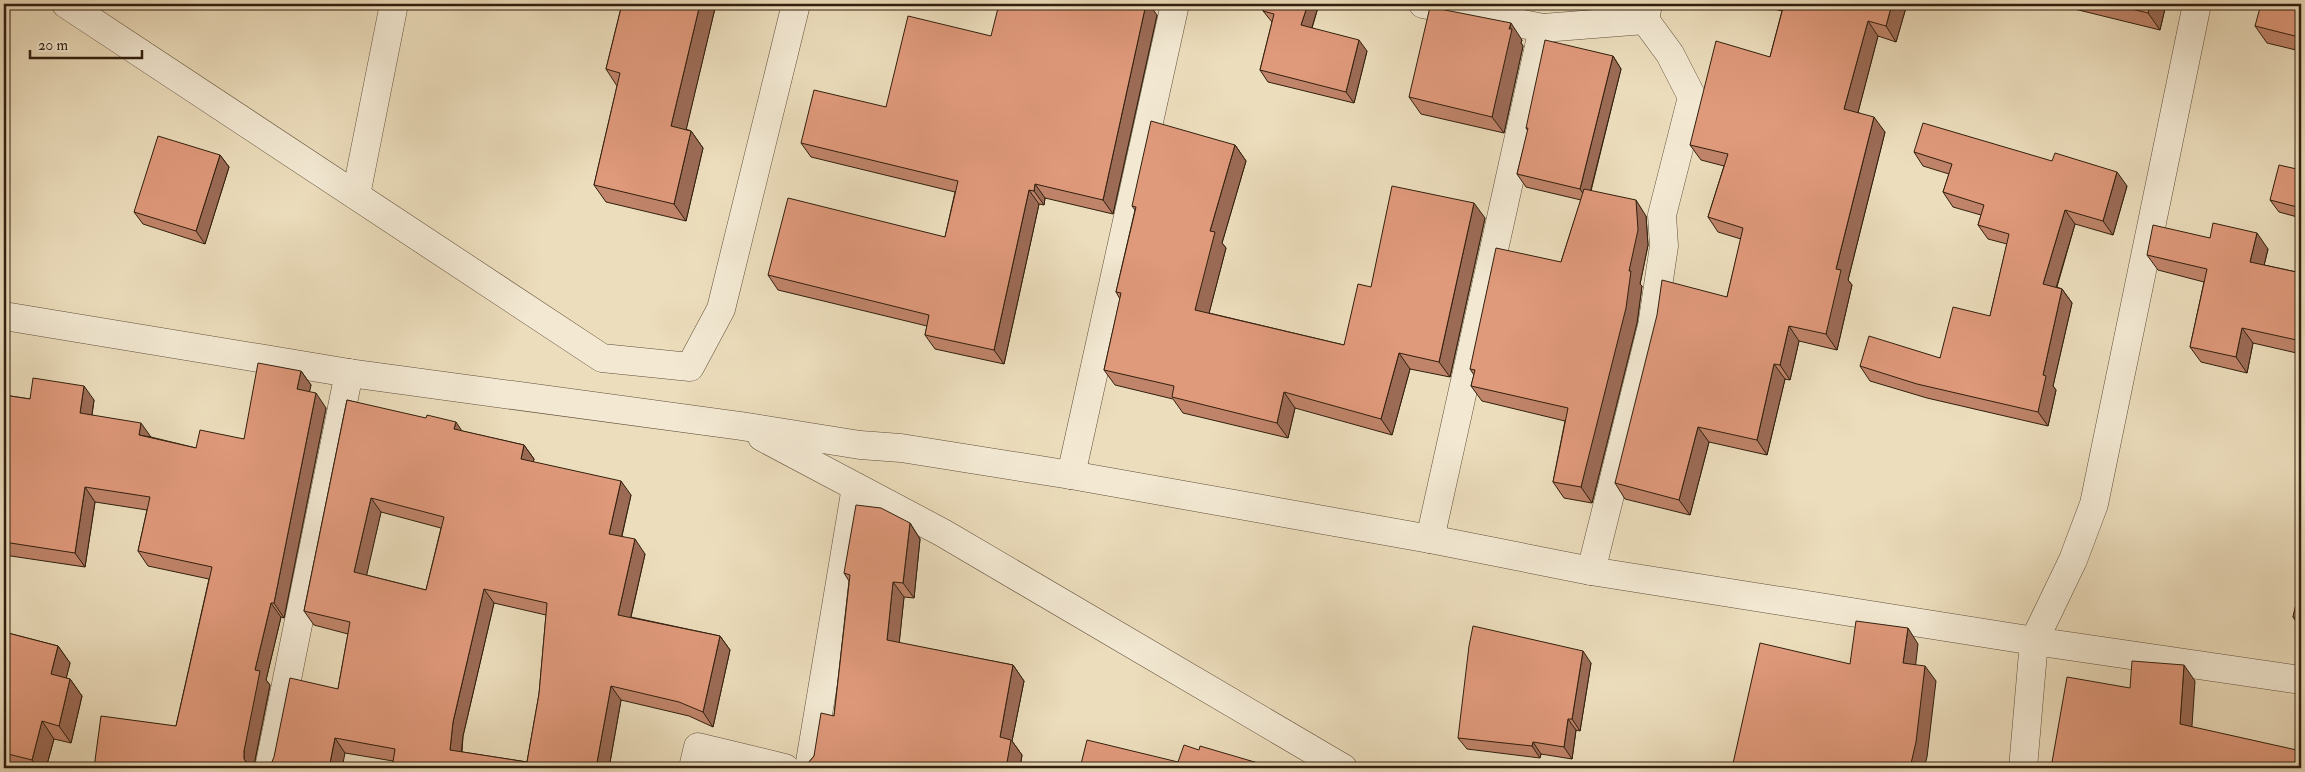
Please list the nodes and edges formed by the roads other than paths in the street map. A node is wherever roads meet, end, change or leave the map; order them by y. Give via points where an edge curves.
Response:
1 (66, 4) edge
2 (394, 4) edge
3 (796, 4) edge
4 (1176, 4) edge
5 (1423, 4) edge
6 (2197, 4) edge
7 (1646, 12) edge
8 (1542, 28) junction
9 (356, 195) junction
10 (4, 316) edge
11 (348, 373) junction
12 (741, 426) junction
13 (1071, 475) junction
14 (856, 487) junction
15 (1430, 539) junction
16 (1591, 570) junction
17 (2034, 641) junction
18 (2301, 680) edge
19 (269, 768) edge
20 (693, 768) edge
21 (786, 768) edge
22 (809, 768) edge
23 (1343, 768) edge
24 (2024, 768) edge

1 - 9 street
2 - 9 street
3 - 9 street via 721,309 690,367 602,358
4 - 13 street
5 - 8 street
6 - 17 street via 2094,504 2074,560
7 - 8 street
7 - 16 street via 1692,97 1662,215 1664,246 1652,326
8 - 15 street
10 - 11 street
11 - 12 street
11 - 19 street
12 - 13 street
12 - 14 street
13 - 15 street
14 - 22 street
14 - 23 street via 943,532
15 - 16 street
16 - 17 street
17 - 18 street
17 - 24 street
20 - 21 street via 698,747

